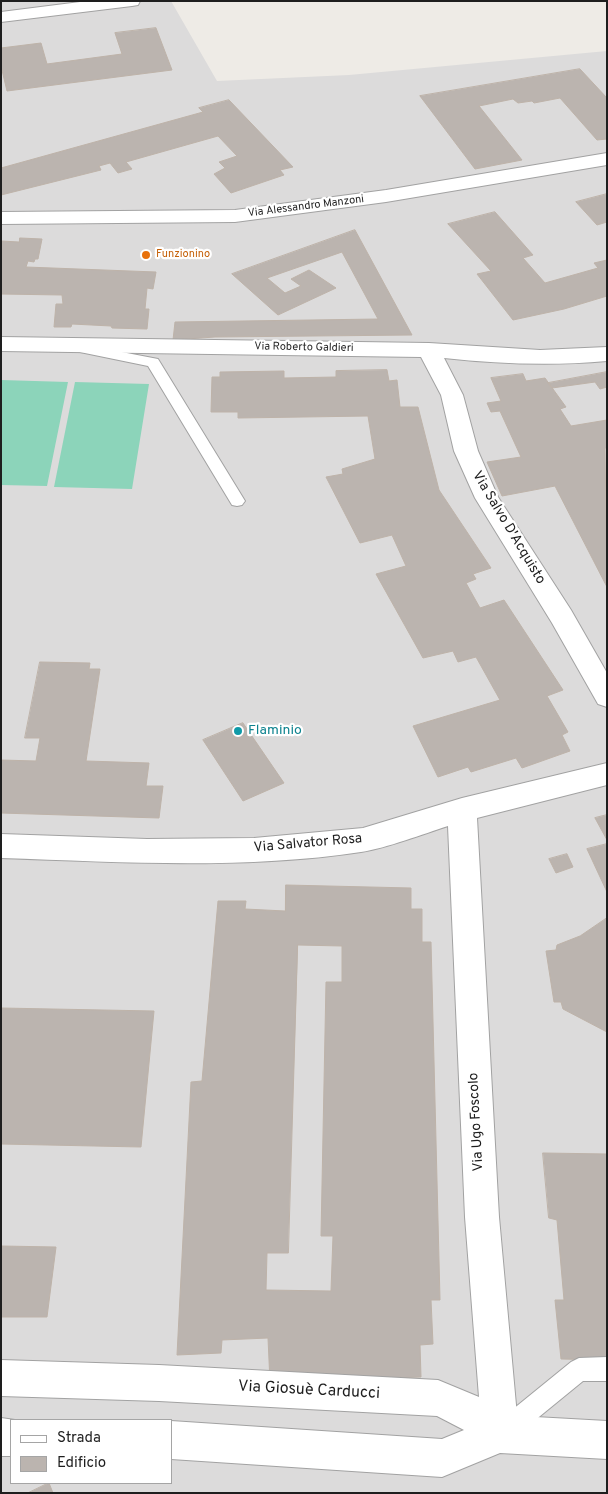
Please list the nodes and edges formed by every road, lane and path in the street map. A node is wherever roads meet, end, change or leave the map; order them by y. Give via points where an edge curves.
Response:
1 (132, 1) edge
2 (1, 17) edge
3 (607, 159) edge
4 (1, 218) edge
5 (1, 344) edge
6 (64, 345) junction
7 (429, 350) junction
8 (607, 354) edge
9 (237, 501) dead end
10 (607, 697) edge
11 (607, 774) edge
12 (462, 810) junction
13 (1, 846) edge
14 (607, 1370) edge
15 (1, 1378) edge
16 (500, 1434) junction
17 (172, 1440) edge
18 (607, 1440) edge

1 - 2 street
3 - 4 street, Via Alessandro Manzoni via 386,196 235,216
5 - 6 street, Via Roberto Galdieri
6 - 7 street, Via Roberto Galdieri
6 - 9 lane via 153,362
7 - 8 street, Via Roberto Galdieri via 551,358
7 - 10 street, Via Salvo D'Acquisto via 452,395 466,451 487,498 562,617
11 - 12 street, Via Salvator Rosa
12 - 13 street, Via Salvator Rosa via 363,840 254,850 147,851
12 - 16 street, Via Ugo Foscolo via 482,1217
14 - 16 lane via 579,1370
15 - 16 street, Via Giosuè Carducci via 438,1398 469,1412
16 - 17 street via 442,1458
16 - 18 street

